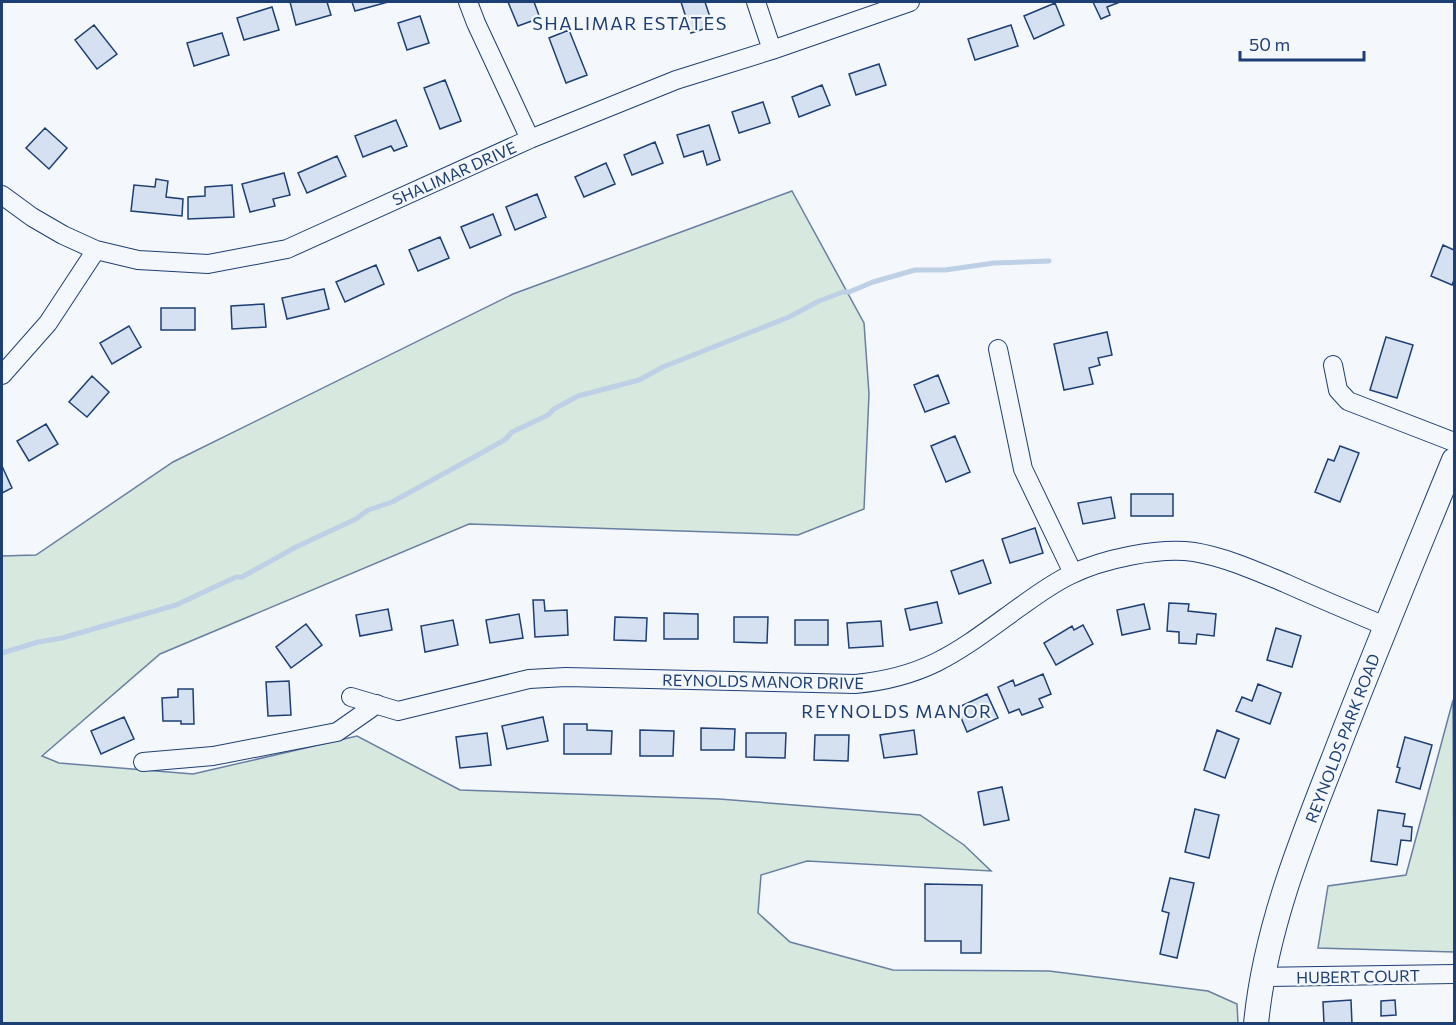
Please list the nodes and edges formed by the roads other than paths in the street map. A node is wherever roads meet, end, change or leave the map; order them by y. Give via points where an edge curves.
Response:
1 (468, 2) edge
2 (756, 2) edge
3 (910, 2) edge
4 (772, 50) junction
5 (530, 139) junction
6 (2, 195) edge
7 (96, 250) junction
8 (998, 349) dead end
9 (1333, 365) dead end
10 (2, 375) edge
11 (1455, 442) edge
12 (1455, 460) edge
13 (1073, 573) junction
14 (1385, 626) junction
15 (351, 697) dead end
16 (376, 704) junction
17 (143, 762) dead end
18 (1455, 974) edge
19 (1262, 977) junction
20 (1256, 1023) edge

1 - 5 street
2 - 4 street
3 - 4 street, SHALIMAR DRIVE
4 - 5 street, SHALIMAR DRIVE via 676,80
5 - 7 street, SHALIMAR DRIVE via 287,249 208,264 138,260
6 - 7 street, SHALIMAR DRIVE via 32,217
7 - 10 street via 48,323
8 - 13 street via 1023,469
9 - 11 street via 1338,390 1348,401
12 - 14 main road, REYNOLDS PARK ROAD
13 - 14 street, REYNOLDS MANOR DRIVE via 1141,555 1194,552 1259,572
13 - 16 street, REYNOLDS MANOR DRIVE via 953,654 912,674 885,681 855,684 566,677 529,679 398,711
14 - 19 main road, REYNOLDS PARK ROAD via 1313,811 1275,922
15 - 16 street, REYNOLDS MANOR DRIVE
16 - 17 street via 337,732 213,756
18 - 19 street, HUBERT COURT
19 - 20 main road, REYNOLDS PARK ROAD

